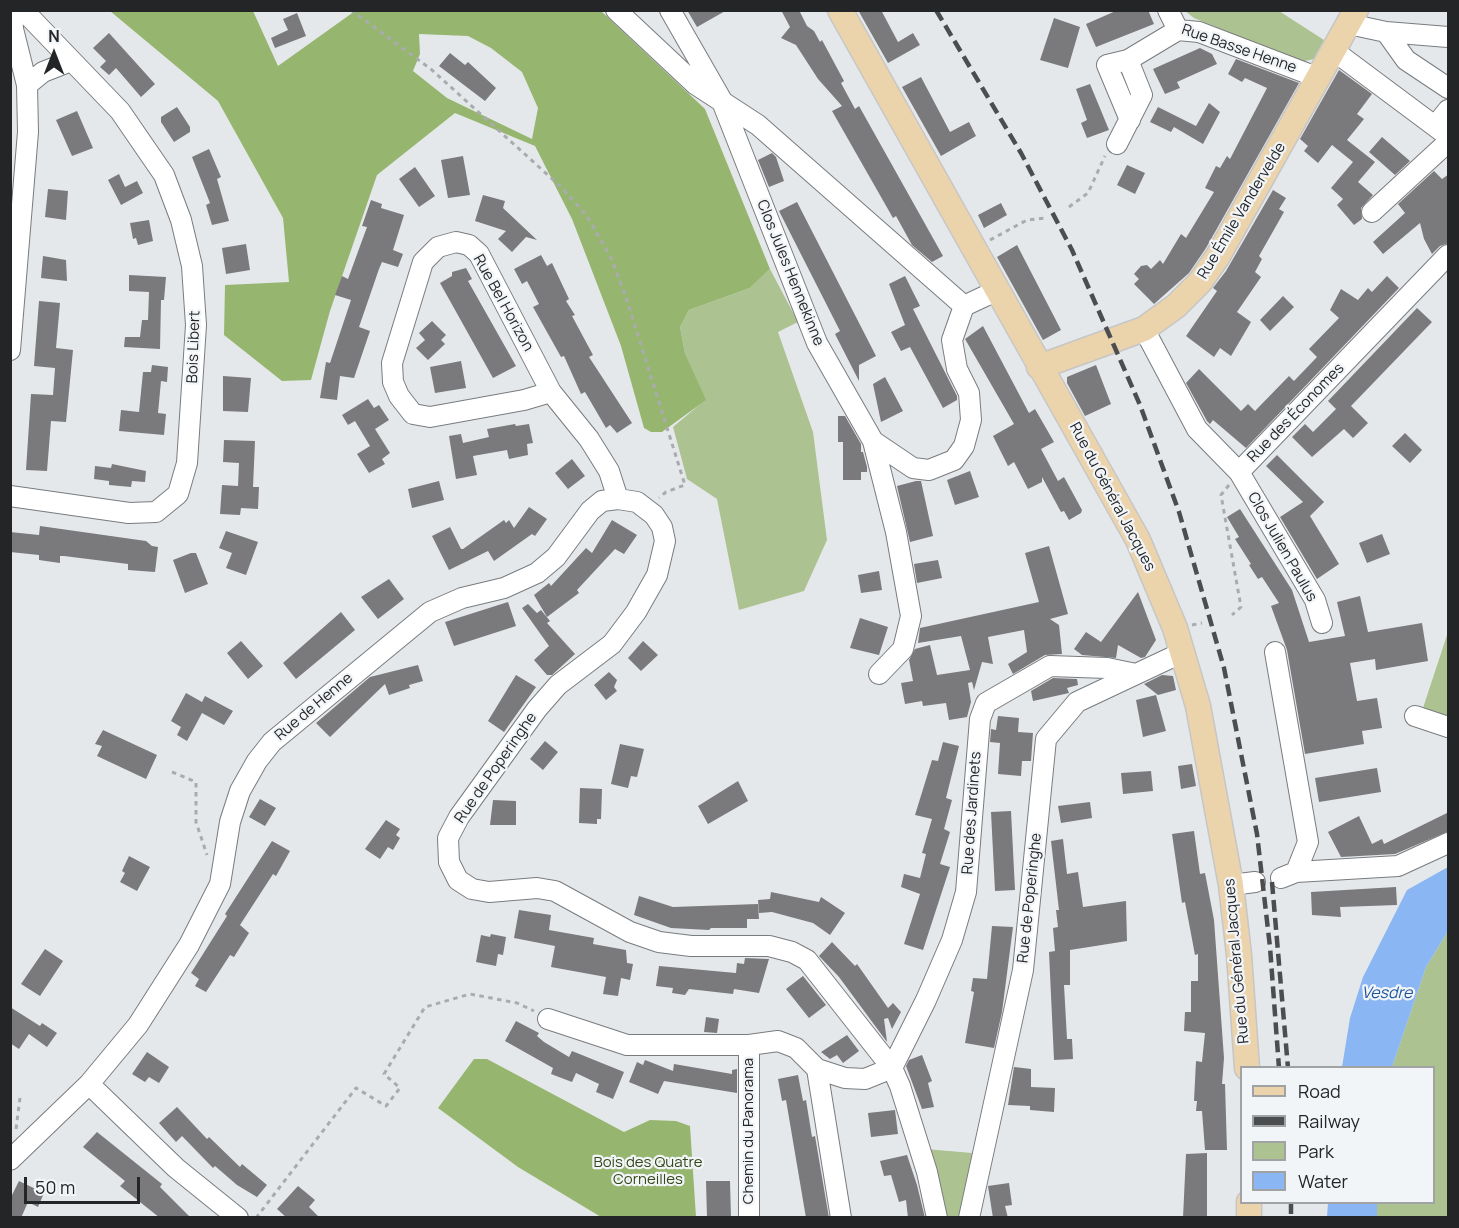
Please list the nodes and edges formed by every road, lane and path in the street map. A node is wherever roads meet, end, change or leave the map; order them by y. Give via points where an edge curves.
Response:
1 (12, 10) edge
2 (22, 10) edge
3 (351, 10) edge
4 (616, 10) edge
5 (670, 10) edge
6 (840, 10) edge
7 (1168, 10) edge
8 (1352, 17) edge
9 (1178, 30) junction
10 (1386, 32) junction
11 (1449, 37) edge
12 (1334, 51) junction
13 (71, 61) junction
14 (1319, 78) junction
15 (27, 85) junction
16 (1449, 88) edge
17 (721, 99) junction
18 (1444, 123) edge
19 (1449, 142) edge
20 (1117, 144) joint
21 (1069, 207) dead end
22 (1372, 212) dead end
23 (1047, 218) dead end
24 (976, 248) junction
25 (1449, 255) edge
26 (998, 290) junction
27 (964, 306) junction
28 (1144, 329) junction
29 (10, 350) edge
30 (1039, 367) junction
31 (551, 392) junction
32 (873, 441) junction
33 (1239, 472) junction
34 (10, 496) edge
35 (618, 499) junction
36 (646, 509) junction
37 (1232, 615) dead end
38 (1322, 623) dead end
39 (1183, 652) junction
40 (1275, 652) dead end
41 (879, 674) dead end
42 (1136, 674) junction
43 (1415, 716) dead end
44 (1449, 727) edge
45 (172, 772) dead end
46 (1449, 843) edge
47 (223, 867) junction
48 (1255, 882) dead end
49 (1231, 885) junction
50 (548, 1018) joint
51 (749, 1045) junction
52 (1247, 1066) edge
53 (892, 1068) junction
54 (817, 1069) junction
55 (89, 1084) junction
56 (20, 1098) dead end
57 (15, 1156) edge
58 (238, 1218) edge
59 (256, 1218) edge
60 (749, 1218) edge
61 (841, 1218) edge
62 (937, 1218) edge
63 (969, 1218) edge

1 - 15 street
2 - 13 street, Bois Libert
3 - 36 path via 432,70 560,186 586,216 611,258 685,485 666,492
4 - 17 street via 695,84
5 - 17 street, Clos Jules Hennekinne
6 - 24 main road, Rue du Général Jacques
7 - 9 street, Rue Basse Henne
8 - 10 street
8 - 12 main road, Rue Émile Vandervelde
9 - 14 street, Rue Basse Henne via 1199,32
9 - 20 street via 1128,60 1142,95
10 - 11 street
10 - 16 street via 1406,60
12 - 14 main road, Rue Émile Vandervelde
12 - 18 street
13 - 15 street via 43,72
13 - 34 street, Bois Libert via 120,111 143,142 164,176 181,220 192,266 196,325 187,463 178,494 156,512 129,513
14 - 28 main road, Rue Émile Vandervelde via 1200,282
15 - 29 street via 28,132
17 - 27 street, Clos Jules Hennekinne via 758,125
17 - 32 street, Clos Jules Hennekinne via 817,343
19 - 22 street
20 - 21 path via 1110,144 1088,193
23 - 24 path via 1027,220
24 - 26 main road, Rue du Général Jacques
25 - 33 street, Rue des Économes
26 - 27 street
26 - 30 main road, Rue du Général Jacques
27 - 32 street, Clos Jules Hennekinne via 952,340 957,369 969,393 971,420 964,446 954,460 929,470 913,468
28 - 30 main road, Rue Émile Vandervelde
28 - 33 street, Rue des Économes via 1197,429
30 - 39 main road, Rue du Général Jacques via 1138,540
31 - 31 street, Rue Bel Horizon via 479,254 469,245 456,242 438,247 423,262 392,363 393,382 413,414 430,417
31 - 35 street, Rue Bel Horizon via 589,439 609,471
32 - 41 street, Clos Jules Hennekinne via 896,532 911,616 903,649
33 - 37 path via 1221,495 1241,607
33 - 38 street, Clos Julien Paulus via 1315,600
35 - 36 street via 637,502
35 - 47 street, Rue de Henne via 602,501 590,511 556,557 537,573 430,612 285,730 257,761 240,791
36 - 53 street, Rue de Poperinghe via 662,527 665,541 657,575 612,644 558,685 537,709 459,817 448,838 449,862 458,880 472,889 555,891 630,932 659,942 769,946 792,952 807,960
39 - 42 street, Rue de Poperinghe
39 - 49 main road, Rue du Général Jacques via 1198,706
40 - 46 street via 1308,842 1288,875 1398,866
42 - 53 street, Rue des Jardinets via 1107,668 1050,666 986,703 980,719 966,892 948,950
42 - 63 street, Rue de Poperinghe via 1077,702 1046,739 1023,970
43 - 44 street
45 - 47 path via 196,782 196,822 208,860
47 - 55 street, Rue de Henne via 215,894 189,945 138,1025
48 - 49 street
49 - 52 main road, Rue du Général Jacques
50 - 51 street, Chemin du Panorama via 627,1045
50 - 59 path via 517,1003 470,994 425,1007 384,1074 400,1088 386,1106 356,1088
51 - 54 street, Chemin du Panorama via 778,1041 796,1048
51 - 60 street, Chemin du Panorama
53 - 54 street via 879,1075 855,1079
53 - 62 street, Rue de Poperinghe via 927,1172
54 - 61 street
55 - 57 street, Rue de Henne
55 - 58 street via 176,1168
56 - 57 path

